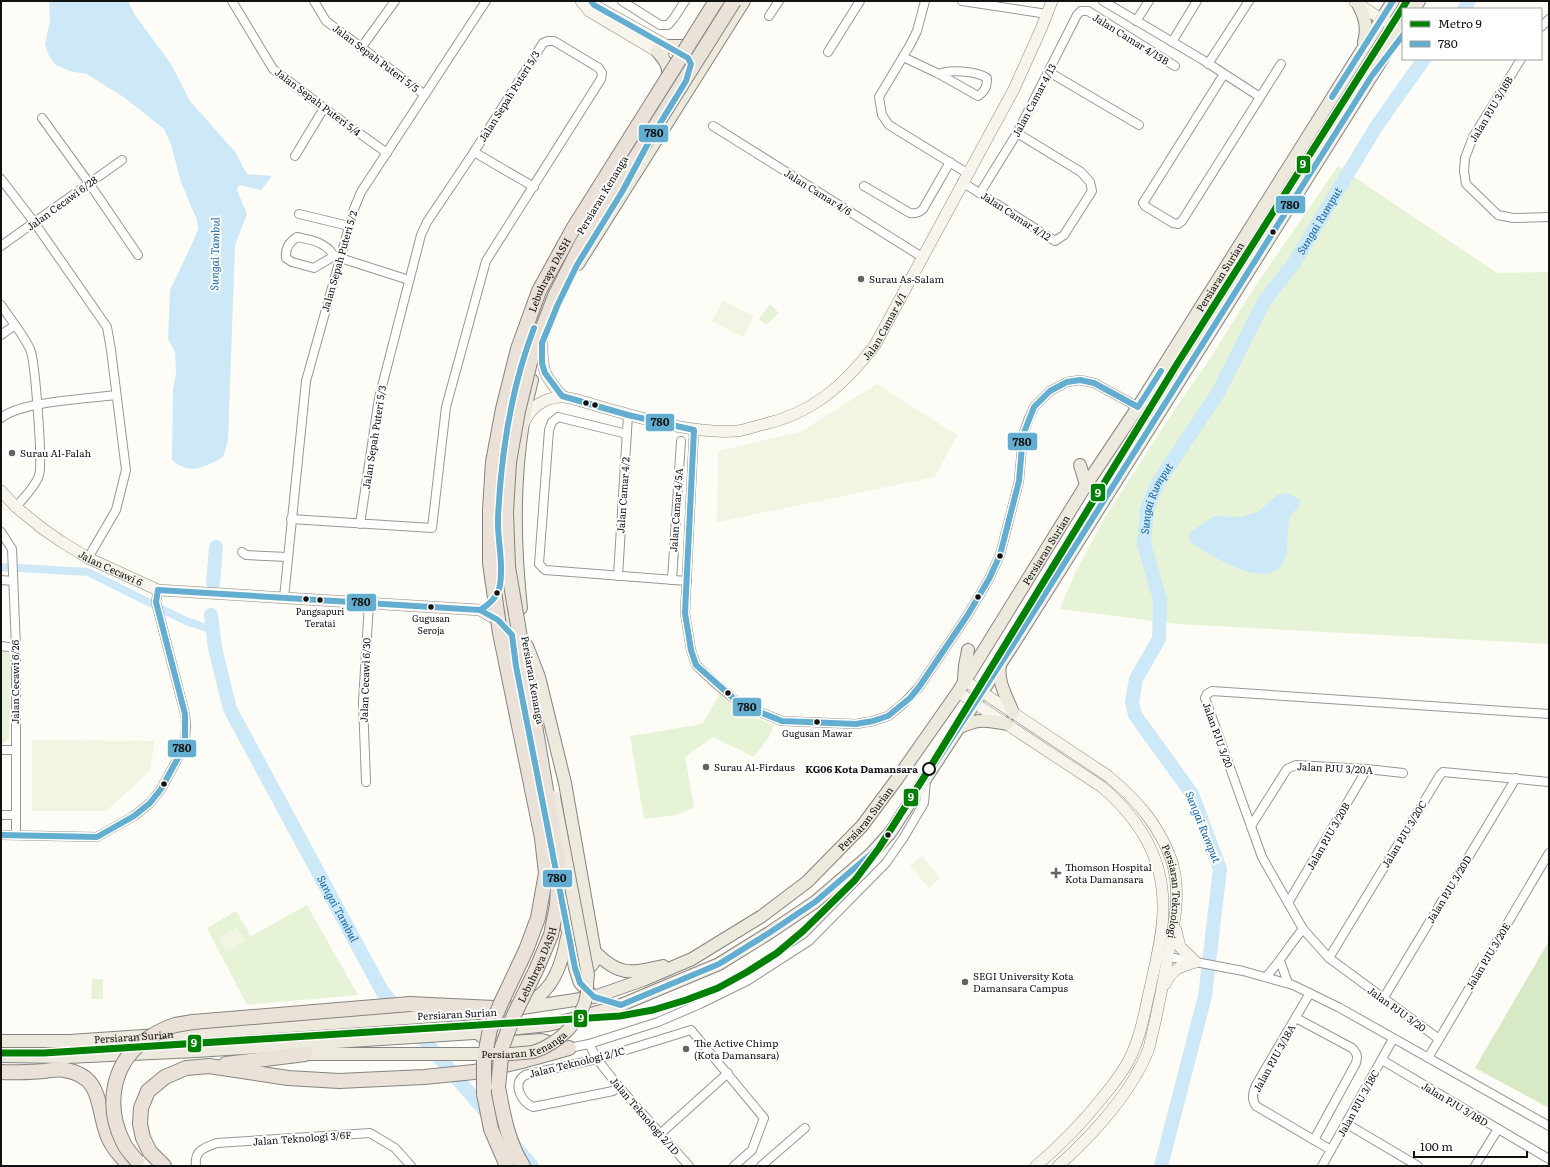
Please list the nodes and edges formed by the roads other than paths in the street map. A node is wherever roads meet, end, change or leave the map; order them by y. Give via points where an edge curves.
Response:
1 (232, 1) edge
2 (314, 1) edge
3 (395, 1) edge
4 (486, 1) edge
5 (581, 1) edge
6 (591, 1) edge
7 (622, 1) edge
8 (685, 1) edge
9 (734, 1) edge
10 (737, 1) edge
11 (744, 1) edge
12 (779, 1) edge
13 (860, 1) edge
14 (926, 1) edge
15 (968, 1) edge
16 (1052, 1) edge
17 (1104, 1) edge
18 (1149, 1) edge
19 (1197, 1) edge
20 (1249, 1) edge
21 (1392, 1) edge
22 (1358, 2) edge
23 (719, 4) edge
24 (1088, 12) joint
25 (1047, 14) junction
26 (769, 16) dead end
27 (1383, 16) junction
28 (1136, 20) junction
29 (1402, 29) edge
30 (1172, 42) junction
31 (361, 48) junction
32 (662, 49) junction
33 (1362, 49) junction
34 (828, 52) dead end
35 (903, 57) junction
36 (1520, 60) edge
37 (687, 63) junction
38 (1208, 64) junction
39 (1281, 64) dead end
40 (1175, 66) dead end
41 (1049, 72) junction
42 (939, 74) junction
43 (1224, 74) junction
44 (425, 95) junction
45 (1260, 97) junction
46 (324, 108) junction
47 (42, 118) dead end
48 (713, 126) dead end
49 (1139, 126) dead end
50 (641, 132) junction
51 (1017, 133) junction
52 (387, 152) junction
53 (474, 152) junction
54 (294, 156) dead end
55 (122, 160) dead end
56 (950, 162) junction
57 (1, 178) edge
58 (965, 178) junction
59 (89, 183) junction
60 (864, 186) dead end
61 (534, 187) junction
62 (622, 192) junction
63 (980, 193) junction
64 (300, 214) dead end
65 (1549, 216) edge
66 (34, 222) junction
67 (349, 226) junction
68 (1, 246) edge
69 (138, 255) dead end
70 (337, 257) junction
71 (922, 258) junction
72 (409, 280) junction
73 (1, 306) edge
74 (15, 326) junction
75 (1, 334) edge
76 (542, 343) junction
77 (116, 395) junction
78 (562, 396) junction
79 (37, 405) junction
80 (1138, 407) junction
81 (628, 414) junction
82 (1, 418) edge
83 (524, 424) junction
84 (694, 430) junction
85 (627, 434) junction
86 (681, 441) dead end
87 (1080, 465) dead end
88 (1086, 485) junction
89 (1, 491) edge
90 (16, 507) junction
91 (291, 519) junction
92 (360, 524) junction
93 (1, 532) edge
94 (242, 552) dead end
95 (288, 557) junction
96 (88, 558) junction
97 (502, 574) junction
98 (618, 576) junction
99 (1, 580) edge
100 (672, 580) junction
101 (13, 581) junction
102 (687, 581) junction
103 (158, 590) junction
104 (284, 598) junction
105 (369, 603) junction
106 (480, 610) junction
107 (512, 635) junction
108 (1, 646) edge
109 (526, 646) junction
110 (16, 648) junction
111 (968, 650) dead end
112 (1000, 664) junction
113 (964, 680) junction
114 (958, 692) junction
115 (982, 692) junction
116 (975, 703) junction
117 (1013, 713) junction
118 (1549, 714) edge
119 (1007, 724) junction
120 (958, 728) junction
121 (1, 750) edge
122 (15, 750) junction
123 (1367, 769) junction
124 (1403, 773) dead end
125 (1516, 778) junction
126 (926, 779) junction
127 (366, 782) dead end
128 (1549, 782) edge
129 (2, 815) edge
130 (16, 815) junction
131 (1251, 826) junction
132 (1, 835) edge
133 (16, 835) junction
134 (1549, 853) edge
135 (1288, 904) junction
136 (1175, 919) junction
137 (568, 929) junction
138 (1303, 929) junction
139 (595, 952) junction
140 (1157, 954) junction
141 (1168, 957) junction
142 (692, 958) junction
143 (1329, 958) junction
144 (1280, 961) junction
145 (1199, 963) junction
146 (575, 968) junction
147 (1266, 977) junction
148 (1288, 983) junction
149 (1310, 993) junction
150 (594, 997) junction
151 (1160, 998) junction
152 (1383, 999) junction
153 (621, 1005) junction
154 (516, 1009) junction
155 (1296, 1018) junction
156 (474, 1034) junction
157 (1393, 1039) junction
158 (1439, 1039) junction
159 (1, 1041) edge
160 (589, 1044) junction
161 (568, 1048) junction
162 (196, 1051) junction
163 (305, 1054) junction
164 (1, 1056) edge
165 (1428, 1058) junction
166 (597, 1059) junction
167 (1382, 1060) junction
168 (209, 1066) junction
169 (1, 1072) edge
170 (728, 1073) junction
171 (619, 1087) junction
172 (1346, 1124) junction
173 (1549, 1126) edge
174 (805, 1128) dead end
175 (1498, 1129) junction
176 (660, 1134) junction
177 (1314, 1140) junction
178 (1331, 1150) junction
179 (1549, 1159) edge
180 (1406, 1163) edge
181 (137, 1164) edge
182 (1059, 1165) edge
183 (164, 1166) edge
184 (196, 1166) edge
185 (411, 1166) edge
186 (507, 1166) edge
187 (523, 1166) edge
188 (689, 1166) edge
189 (734, 1166) edge
190 (761, 1166) edge
191 (1036, 1166) edge
192 (1322, 1166) edge
193 (1418, 1166) edge
194 (1475, 1166) edge

1 - 46 street, Jalan Sepah Puteri 5/4 via 272,69
2 - 31 street, Jalan Sepah Puteri 5/5 via 326,21
3 - 31 street
4 - 44 street, Jalan Sepah Puteri 5/2
5 - 32 street via 589,10
6 - 32 street
7 - 8 street via 660,25 668,25
9 - 187 highway, Lebuhraya DASH, bridge via 582,243 554,296 531,358 518,411 509,462 506,512 508,567 559,866 557,905 551,935 502,1047 498,1087 504,1122
10 - 37 main road via 701,58
11 - 62 main road, Persiaran Kenanga
12 - 26 street
13 - 34 street
14 - 35 street, Jalan Camar 4/12 via 917,31
15 - 25 street
16 - 25 street, Jalan Camar 4/1
17 - 28 street
18 - 28 street
19 - 30 street
20 - 38 street
21 - 27 main road, Persiaran Surian
22 - 27 street
22 - 33 main road via 1366,21 1367,33
23 - 32 main road via 691,42 685,46
23 - 37 main road, Persiaran Kenanga
23 - 186 highway, Lebuhraya DASH, bridge via 573,229 539,291 518,349 493,462 490,510 492,571 500,633 542,838 546,873 538,918 490,1029 484,1060 484,1094 491,1129
24 - 40 street, Jalan Camar 4/13B
24 - 41 street, Jalan Camar 4/13 via 1077,15
25 - 58 street, Jalan Camar 4/1 via 1014,89
27 - 29 street
27 - 33 main road, Persiaran Surian
28 - 30 street
29 - 112 main road, Persiaran Surian
30 - 38 street
31 - 44 street, Jalan Sepah Puteri 5/5
32 - 37 street
32 - 50 main road via 669,69 668,79
33 - 80 main road, Persiaran Surian
35 - 42 street
35 - 56 street, Jalan Camar 4/12 via 879,97 882,115 889,125
36 - 65 street, Jalan PJU 3/16B via 1473,137 1465,158 1466,184 1498,215 1513,218
37 - 50 main road, Persiaran Kenanga
37 - 62 main road via 686,81
38 - 43 street
39 - 45 street
41 - 49 street
41 - 51 street, Jalan Camar 4/13
42 - 42 street via 978,96 984,92 987,84 987,78 980,74 949,71
43 - 45 street
43 - 45 street via 1145,198 1145,206 1173,223 1178,224 1182,221
44 - 52 street, Jalan Sepah Puteri 5/2
46 - 52 street, Jalan Sepah Puteri 5/4
46 - 54 street
47 - 59 street
48 - 71 street, Jalan Camar 4/6
50 - 97 main road, Persiaran Kenanga via 557,272 533,331 515,388 501,468 498,529
51 - 63 street, Jalan Camar 4/13
51 - 63 street, Jalan Camar 4/12 via 1081,172 1092,185 1089,197 1064,235 1054,241
52 - 67 street, Jalan Sepah Puteri 5/2 via 362,192
53 - 61 street
53 - 61 street, Jalan Sepah Puteri 5/3 via 542,43 554,42 599,68 602,73 601,79
53 - 72 street, Jalan Sepah Puteri 5/3 via 424,229
55 - 59 street, Jalan Cecawi 6/28
56 - 58 street, Jalan Camar 4/12
56 - 60 street via 923,208 915,214
57 - 66 street
58 - 63 street, Jalan Camar 4/12
58 - 71 street, Jalan Camar 4/1
59 - 66 street, Jalan Cecawi 6/28
59 - 69 street
61 - 92 street, Jalan Sepah Puteri 5/3 via 486,261 446,407 432,528
62 - 76 main road, Persiaran Kenanga via 577,265
64 - 67 street
66 - 68 street, Jalan Cecawi 6/28
66 - 77 street via 107,327
67 - 70 street, Jalan Sepah Puteri 5/2
70 - 70 street via 314,268 292,262 285,254 291,241 297,237 321,243 330,248
70 - 72 street
70 - 91 street, Jalan Sepah Puteri 5/2 via 306,381
71 - 84 street, Jalan Camar 4/1 via 875,345 851,375 828,395 804,410 774,422 737,431
72 - 92 street, Jalan Sepah Puteri 5/3 via 379,398
73 - 74 street
74 - 75 street
74 - 79 street via 33,357
76 - 78 street via 545,373
76 - 83 main road, Persiaran Kenanga
77 - 79 street
77 - 96 street via 126,470 116,510
78 - 81 street, Jalan Camar 4/1
78 - 83 street via 536,405
79 - 82 street via 17,409
79 - 90 street via 41,465 39,476
80 - 88 main road, Persiaran Surian
80 - 102 street via 1094,383 1080,380 1067,382 1050,391 1034,407 1023,435 1019,481 1001,550 989,579 919,688 888,716 856,724 782,721 740,704 696,665 685,614
81 - 84 street, Jalan Camar 4/1
81 - 85 street, Jalan Camar 4/2
83 - 109 main road, Persiaran Kenanga via 519,460 516,527 519,588
84 - 102 street
85 - 98 street, Jalan Camar 4/2
85 - 98 street via 558,417 552,422 549,430 539,564 545,570
86 - 100 street, Jalan Camar 4/5A
87 - 88 main road
88 - 113 main road, Persiaran Surian
89 - 90 street, Jalan Cecawi 6
90 - 96 street, Jalan Cecawi 6 via 43,529
91 - 92 street
91 - 95 street, Jalan Sepah Puteri 5/2
93 - 101 street, Jalan Cecawi 6/26 via 11,545
94 - 95 street via 246,555
95 - 104 street, Jalan Sepah Puteri 5/2
96 - 103 street, Jalan Cecawi 6
97 - 106 street via 496,598
97 - 107 main road, Persiaran Kenanga
98 - 100 street
99 - 101 street
100 - 102 street
101 - 110 street, Jalan Cecawi 6/26
103 - 104 street, Jalan Cecawi 6
103 - 133 street via 157,605 186,726 185,740 178,758 161,789 150,803 134,816 97,837
104 - 105 street, Jalan Cecawi 6
105 - 106 street, Jalan Cecawi 6
105 - 127 street, Jalan Cecawi 6/30 via 362,702
106 - 107 street via 498,620
107 - 137 main road, Persiaran Kenanga
108 - 110 street
109 - 139 main road via 539,677 565,783
109 - 163 main road, Persiaran Kenanga, bridge via 588,975 586,994 573,1024 563,1035 533,1052
110 - 122 street, Jalan Cecawi 6/26
111 - 113 main road
112 - 115 main road, Persiaran Surian
112 - 117 main road via 1001,684
113 - 114 main road, Persiaran Surian
113 - 115 street, Persiaran Teknologi
114 - 116 street, Persiaran Teknologi
114 - 142 main road, Persiaran Surian via 862,826 813,876 762,916
115 - 116 main road, Persiaran Surian
115 - 117 street, Persiaran Teknologi
116 - 119 street, Persiaran Teknologi
116 - 120 main road, Persiaran Surian
117 - 136 street, Persiaran Teknologi via 1108,776 1148,814 1172,864 1176,886
118 - 131 street, Jalan PJU 3/20 via 1212,691 1205,698
119 - 120 main road via 984,720 970,722
119 - 140 street, Persiaran Teknologi via 1102,787 1135,821 1159,868 1163,891
120 - 126 main road, Persiaran Surian
121 - 122 street
122 - 130 street, Jalan Cecawi 6/26
123 - 124 street, Jalan PJU 3/20A
123 - 131 street, Jalan PJU 3/20A via 1292,766 1287,769
123 - 135 street, Jalan PJU 3/20B
125 - 128 street
125 - 143 street, Jalan PJU 3/20C via 1443,772
125 - 152 street, Jalan PJU 3/20D
126 - 153 main road, Persiaran Surian via 890,833 871,854 815,902 719,964
126 - 160 street via 924,803 886,863 809,941 747,981 700,1004 658,1022
129 - 130 street
130 - 133 street, Jalan Cecawi 6/26
131 - 135 street, Jalan PJU 3/20 via 1262,857
132 - 133 street
134 - 158 street, Jalan PJU 3/20E
135 - 138 street, Jalan PJU 3/20
136 - 141 street, Persiaran Teknologi
136 - 145 street via 1180,947
137 - 146 main road, Persiaran Kenanga
137 - 154 main road via 562,961 551,982 540,994
138 - 143 street, Jalan PJU 3/20
138 - 144 street
139 - 142 main road via 616,969 634,972
139 - 146 main road via 596,959 591,966 582,970
140 - 141 street
140 - 191 street, Persiaran Teknologi via 1143,1019 1130,1059 1082,1123
141 - 145 street
141 - 151 street, Persiaran Teknologi
142 - 150 main road, Persiaran Surian via 643,980
143 - 152 street, Jalan PJU 3/20
144 - 147 street
144 - 148 street
145 - 147 street
145 - 151 street via 1176,969 1170,975
146 - 150 main road, Persiaran Kenanga via 580,983
147 - 148 street
148 - 149 street
149 - 155 street, Jalan PJU 3/18A
149 - 157 street
150 - 153 main road
150 - 154 main road, Persiaran Surian
151 - 182 street, Persiaran Teknologi via 1143,1065 1094,1131
152 - 158 street, Jalan PJU 3/20
153 - 156 main road, Persiaran Surian via 548,1025
154 - 159 main road, Persiaran Surian via 94,1039
154 - 181 highway, bridge via 410,1004 193,1022 159,1031 132,1051 124,1061 114,1087 112,1103 116,1124 124,1145
155 - 177 street, Jalan PJU 3/18A via 1256,1085 1253,1098 1256,1106
155 - 177 street via 1352,1048 1357,1057
156 - 161 main road via 496,1043 541,1040
156 - 162 main road, Persiaran Surian
157 - 165 street
157 - 167 street, Jalan PJU 3/18C
158 - 165 street, Jalan PJU 3/20E
160 - 161 street
160 - 166 street, Jalan Teknologi 2/1D
161 - 168 highway via 474,1072 426,1077 339,1081 288,1078
162 - 163 main road, Persiaran Kenanga via 207,1054
162 - 164 main road, Persiaran Surian via 67,1057
163 - 168 highway
165 - 173 street
166 - 170 street, Jalan Teknologi 2/1C via 691,1030
166 - 171 street, Jalan Teknologi 2/1D
166 - 171 street, Jalan Teknologi 2/1C via 525,1075 518,1084 519,1092 533,1108 613,1091
167 - 172 street, Jalan PJU 3/18C
167 - 175 street, Jalan PJU 3/18D
168 - 183 highway via 186,1068 165,1077 148,1090 141,1108 140,1124 150,1152
169 - 181 highway via 63,1069 78,1072 91,1083 98,1098 106,1131 116,1152
170 - 176 street
170 - 189 street via 764,1118 752,1150
171 - 176 street, Jalan Teknologi 2/1D
172 - 178 street, Jalan PJU 3/18C
172 - 180 street
174 - 190 street
175 - 179 street, Jalan PJU 3/18D
175 - 194 street
176 - 188 street, Jalan Teknologi 2/1D
177 - 178 street, Jalan PJU 3/18A
178 - 192 street, Jalan PJU 3/18C
180 - 193 street
184 - 185 street, Jalan Teknologi 3/6F via 195,1159 198,1153 217,1143 370,1133 395,1148

